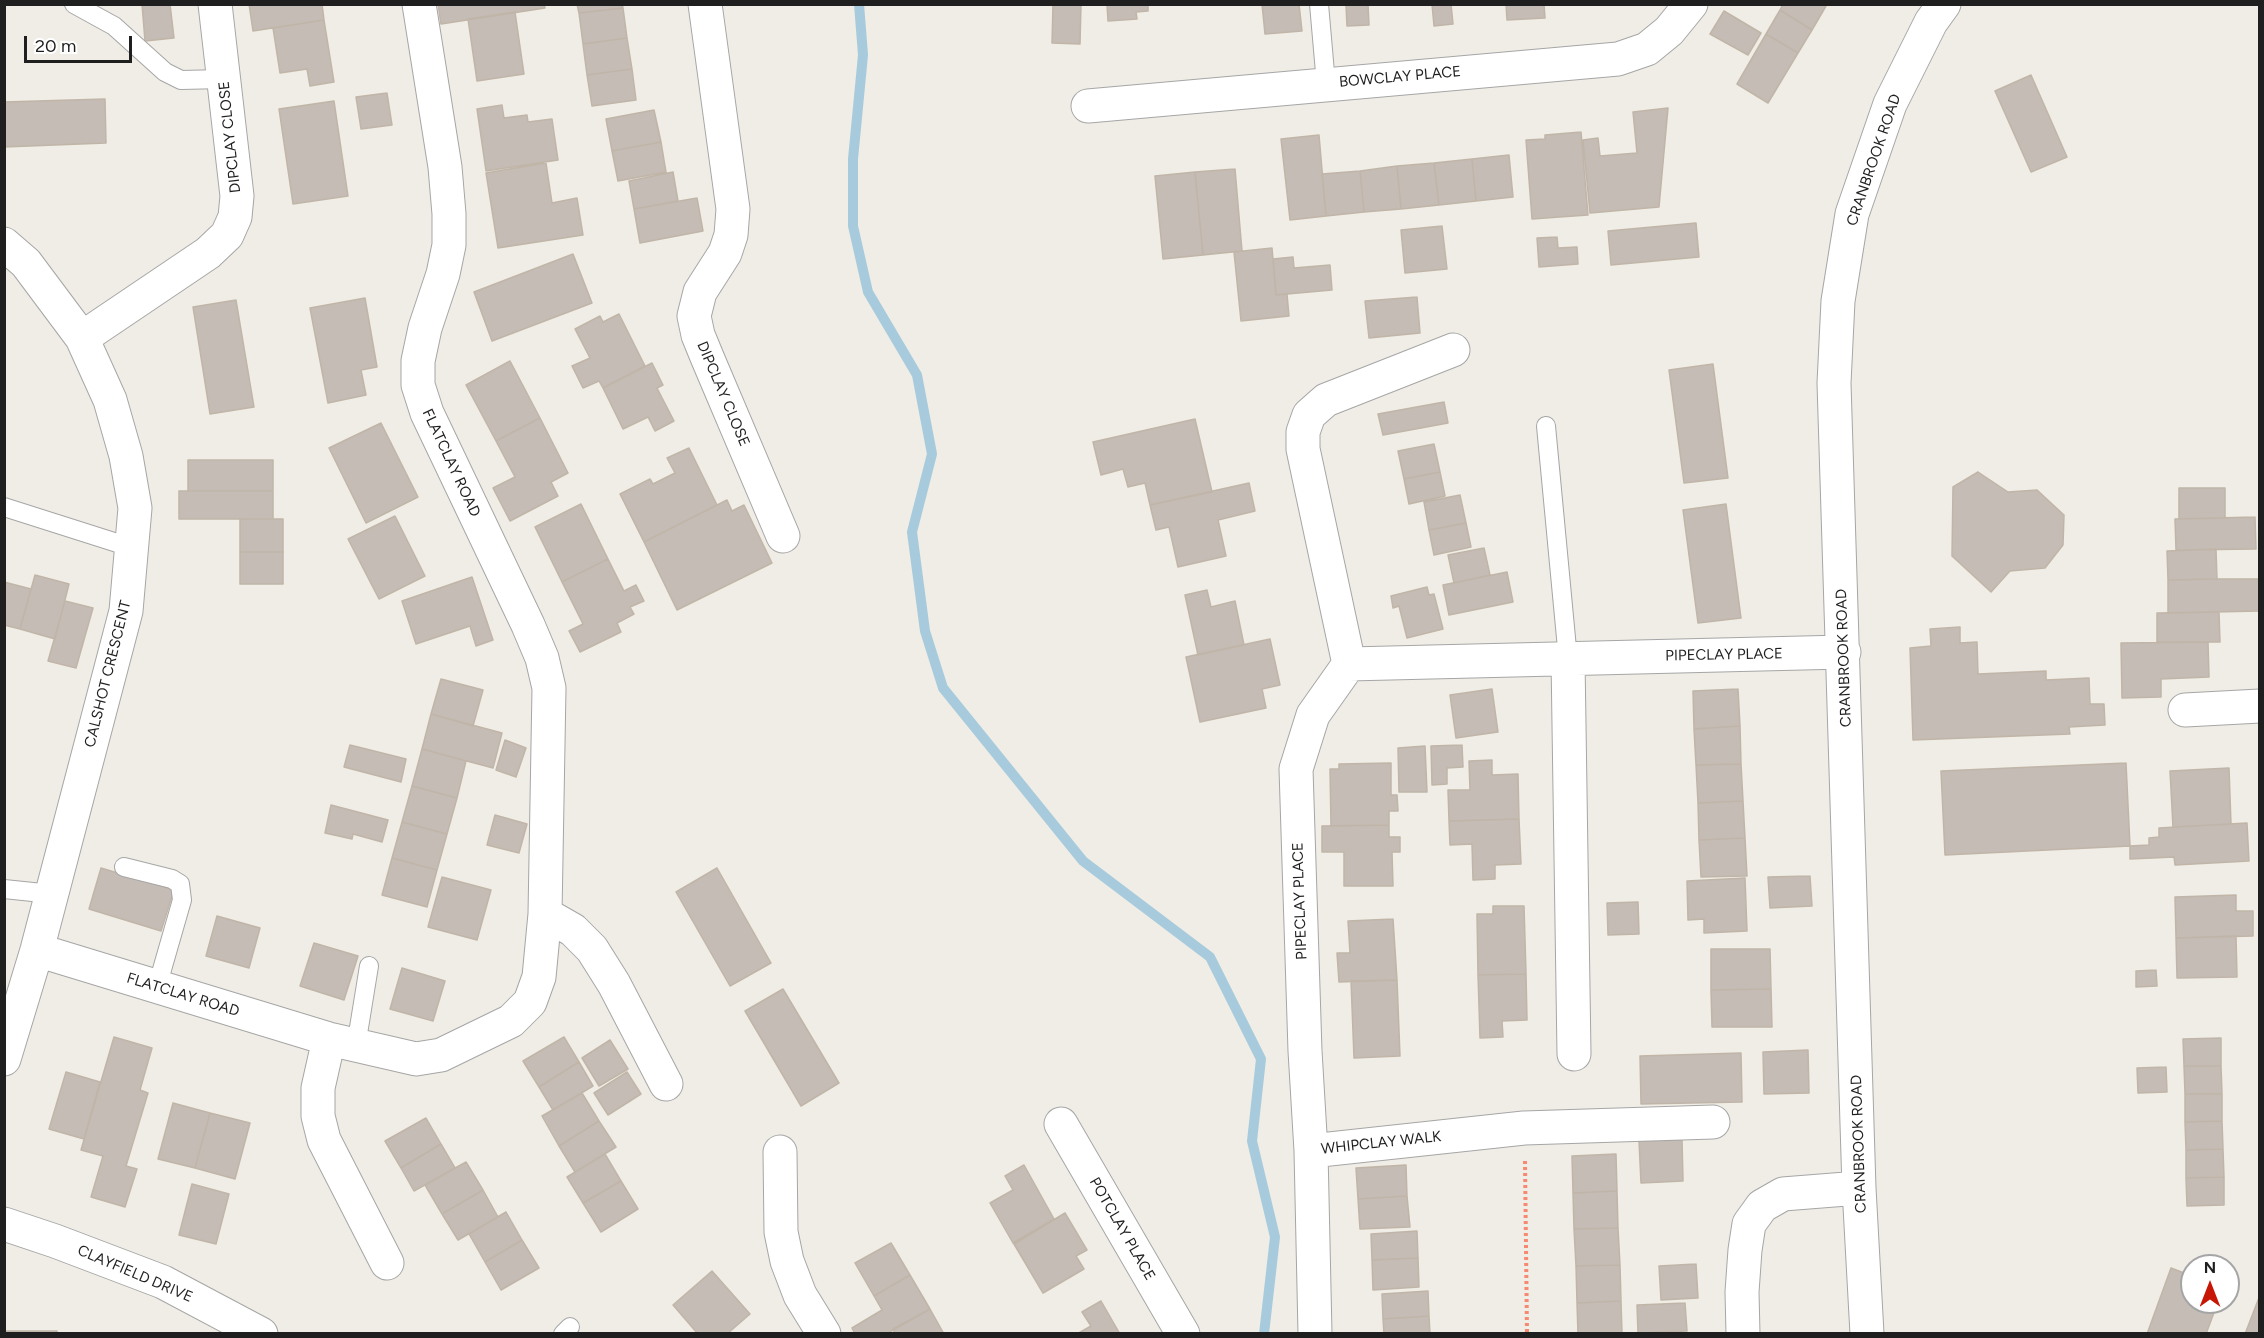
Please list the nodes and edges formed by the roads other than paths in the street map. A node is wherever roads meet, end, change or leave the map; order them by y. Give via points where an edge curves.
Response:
1 (74, 4) edge
2 (215, 4) edge
3 (419, 4) edge
4 (705, 4) edge
5 (1319, 4) edge
6 (1691, 4) edge
7 (1944, 4) edge
8 (224, 79) junction
9 (1326, 84) junction
10 (1088, 106) dead end
11 (4, 244) edge
12 (82, 338) junction
13 (1453, 350) dead end
14 (1546, 426) dead end
15 (4, 507) edge
16 (783, 536) dead end
17 (133, 548) junction
18 (1844, 652) junction
19 (1568, 659) junction
20 (1349, 664) junction
21 (2259, 706) edge
22 (2186, 710) dead end
23 (124, 867) dead end
24 (4, 889) edge
25 (52, 894) junction
26 (545, 914) junction
27 (37, 950) junction
28 (369, 966) dead end
29 (157, 987) junction
30 (342, 1042) junction
31 (1574, 1054) dead end
32 (4, 1059) edge
33 (666, 1084) dead end
34 (1713, 1122) dead end
35 (1061, 1124) dead end
36 (1311, 1151) junction
37 (780, 1152) dead end
38 (1859, 1188) junction
39 (4, 1224) edge
40 (387, 1263) dead end
41 (261, 1334) edge
42 (824, 1334) edge
43 (1183, 1334) edge
44 (1315, 1334) edge
45 (1743, 1334) edge
46 (1866, 1334) edge

1 - 8 lane via 114,26 165,72 181,80
2 - 8 street, DIPCLAY CLOSE
3 - 26 street, FLATCLAY ROAD via 445,167 449,245 425,328 418,385 426,413 542,658 549,688
4 - 16 street, DIPCLAY CLOSE via 733,209 725,253 700,292 694,316 702,346
5 - 9 lane
6 - 9 street, BOWCLAY PLACE via 1669,31 1647,49 1618,59
7 - 18 street, CRANBROOK ROAD via 1890,105 1852,214 1838,301 1834,383
8 - 12 street, DIPCLAY CLOSE via 237,196 235,217 226,235 208,253
9 - 10 street, BOWCLAY PLACE
11 - 12 street, CALSHOT CRESCENT via 26,263
12 - 17 street, CALSHOT CRESCENT via 110,400 126,456 135,508
13 - 20 street via 1326,400 1309,415 1303,432 1303,449
14 - 19 lane
15 - 17 lane
17 - 25 street, CALSHOT CRESCENT via 126,611
18 - 19 street, PIPECLAY PLACE
18 - 38 street, CRANBROOK ROAD
19 - 20 street, PIPECLAY PLACE
19 - 31 street
20 - 36 street, PIPECLAY PLACE via 1313,716 1296,769
21 - 22 street
23 - 29 lane via 180,884 182,900
24 - 25 lane
25 - 27 street, CALSHOT CRESCENT
26 - 30 street, FLATCLAY ROAD via 539,977 530,1002 511,1021 441,1055 416,1059
26 - 33 street via 573,930 592,949 615,984
27 - 29 street, FLATCLAY ROAD
27 - 32 street, CALSHOT CRESCENT
28 - 30 lane
29 - 30 street, FLATCLAY ROAD
30 - 40 street via 318,1089 318,1116 324,1140
34 - 36 street, WHIPCLAY WALK via 1524,1128
35 - 43 street, POTCLAY PLACE
36 - 44 street, WHIPCLAY WALK
37 - 42 street via 781,1232 788,1261 800,1295
38 - 45 street via 1783,1194 1762,1206 1749,1224 1745,1250
38 - 46 street, CRANBROOK ROAD
39 - 41 street, CLAYFIELD DRIVE via 163,1282

